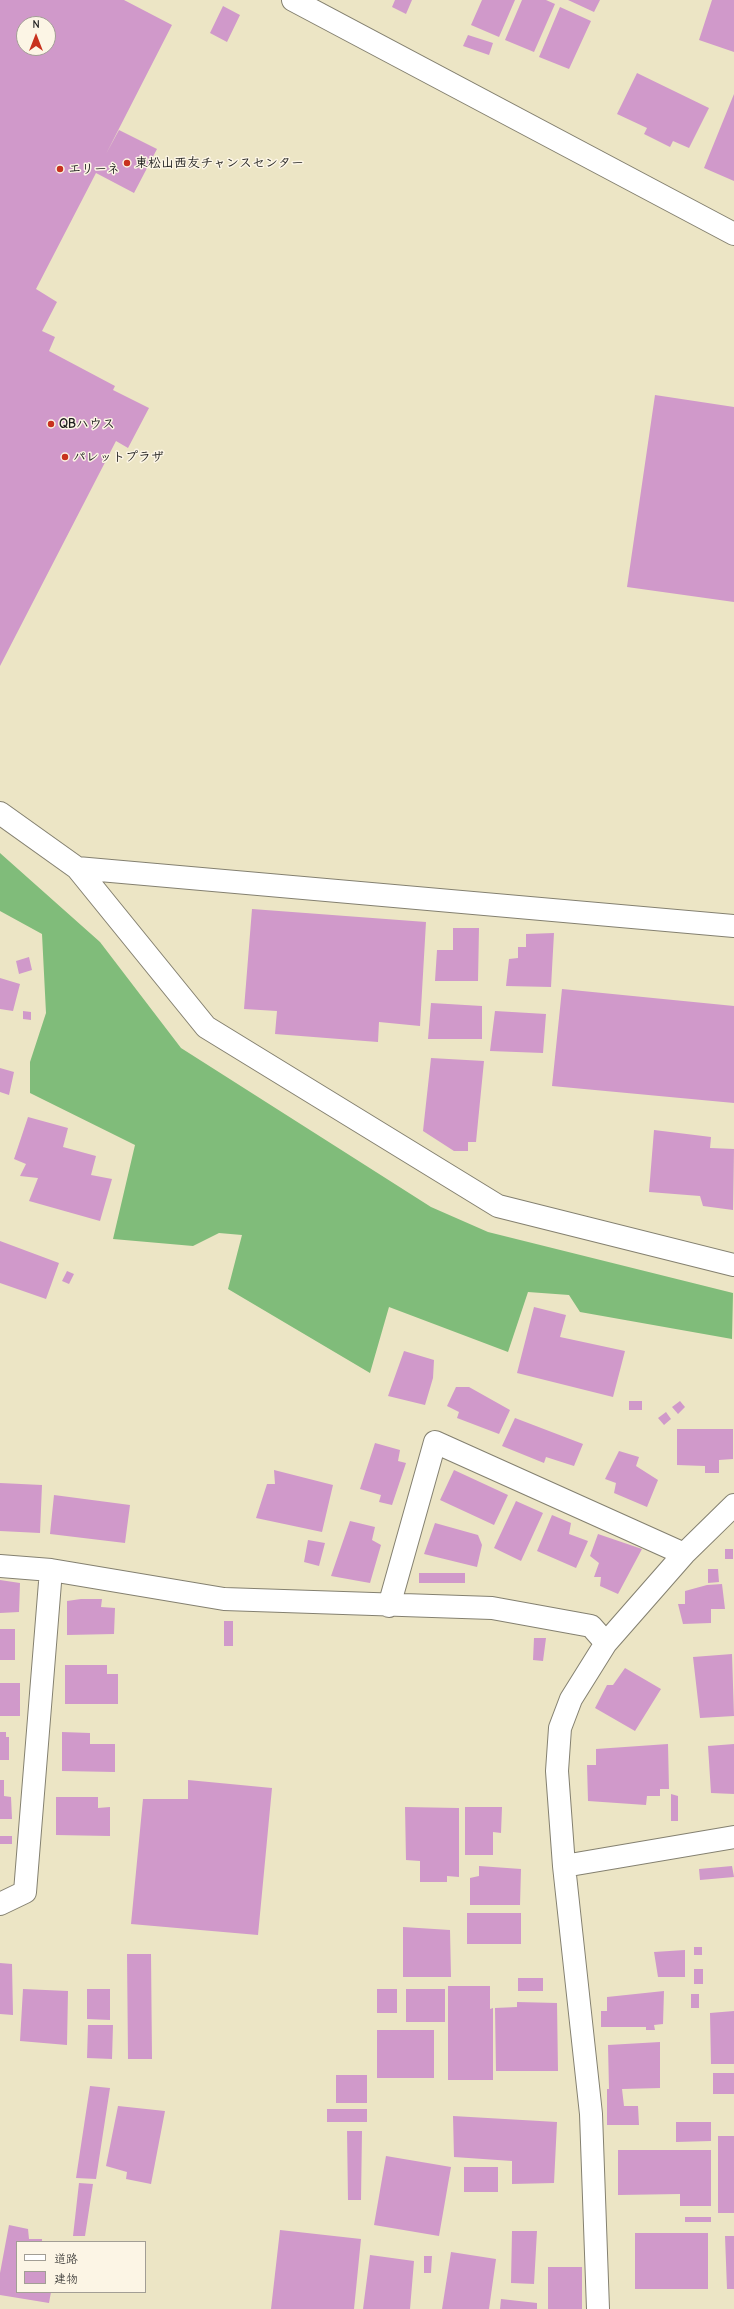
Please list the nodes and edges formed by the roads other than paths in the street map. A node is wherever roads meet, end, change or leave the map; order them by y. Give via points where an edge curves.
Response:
1 (293, 0) edge
2 (321, 6) edge
3 (734, 234) edge
4 (0, 813) edge
5 (77, 868) junction
6 (734, 926) edge
7 (734, 1265) edge
8 (734, 1505) edge
9 (684, 1554) junction
10 (0, 1566) edge
11 (51, 1570) junction
12 (390, 1606) junction
13 (606, 1643) junction
14 (734, 1837) edge
15 (564, 1866) junction
16 (0, 1904) edge
17 (598, 2309) edge

1 - 2 street
2 - 3 street
4 - 5 street
5 - 6 street
5 - 7 street via 206,1027 491,1202 505,1208
8 - 9 street
9 - 12 street via 435,1442
9 - 13 street
10 - 11 street
11 - 12 street via 224,1599
11 - 16 street via 25,1892
12 - 13 street via 492,1608 591,1626
13 - 15 street via 571,1699 560,1728 557,1771
14 - 15 street
15 - 17 street via 591,2114

